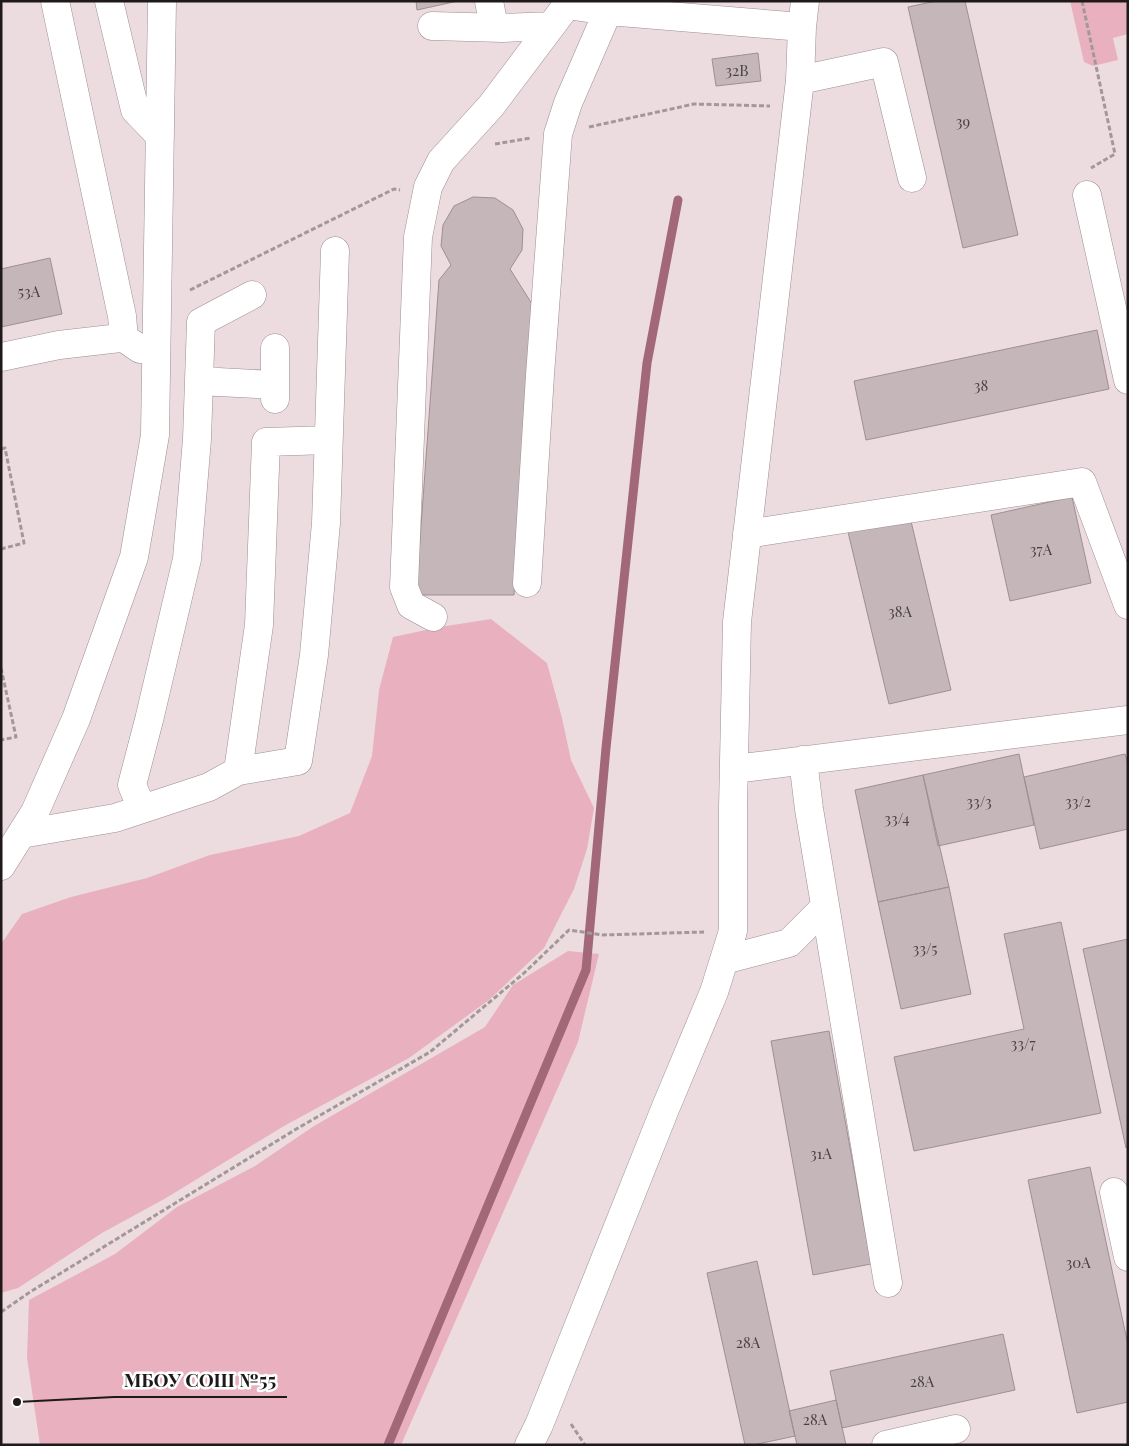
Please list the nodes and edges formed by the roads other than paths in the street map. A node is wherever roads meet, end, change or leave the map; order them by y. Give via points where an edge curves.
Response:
1 (55, 1) edge
2 (110, 1) edge
3 (162, 1) edge
4 (567, 3) edge
5 (608, 11) junction
6 (492, 14) edge
7 (804, 14) edge
8 (432, 26) dead end
9 (551, 26) junction
10 (800, 80) junction
11 (160, 136) junction
12 (912, 178) dead end
13 (1088, 195) road end
14 (335, 251) dead end
15 (252, 295) dead end
16 (124, 338) junction
17 (275, 348) dead end
18 (1, 357) edge
19 (156, 361) junction
20 (1128, 380) edge
21 (199, 381) junction
22 (328, 440) junction
23 (747, 534) junction
24 (527, 583) dead end
25 (1128, 606) edge
26 (433, 616) dead end
27 (1128, 720) edge
28 (803, 760) junction
29 (734, 769) junction
30 (238, 771) junction
31 (142, 808) junction
32 (21, 834) junction
33 (1, 866) edge
34 (825, 907) junction
35 (724, 960) junction
36 (1114, 1192) dead end
37 (1128, 1257) edge
38 (888, 1283) dead end
39 (956, 1429) dead end
40 (529, 1445) edge
41 (886, 1445) edge

1 - 16 street
2 - 11 street via 135,110
3 - 11 street
4 - 5 street
4 - 9 street
5 - 7 street
5 - 24 street via 558,134
6 - 8 street
6 - 9 street
7 - 10 street
9 - 26 street via 491,106 441,161 428,187 418,236 404,587 411,605
10 - 12 street via 884,62
10 - 23 street
11 - 19 street
13 - 20 street
14 - 22 street
15 - 21 street via 201,322
16 - 18 street via 59,345
16 - 19 street
17 - 21 street via 275,392
19 - 32 street via 155,435 134,558 76,719 35,812
21 - 31 street via 188,559 132,785
22 - 30 street via 326,523 314,655 298,761
22 - 30 street via 266,442 259,625
23 - 25 street via 1082,482
23 - 29 street via 737,622
27 - 28 street
28 - 29 street
28 - 34 street
29 - 35 street via 733,931
30 - 31 street via 209,787
31 - 32 street via 115,818
32 - 33 street
34 - 35 street via 789,943
34 - 38 street
35 - 40 street via 540,1425
36 - 37 street
39 - 41 street

